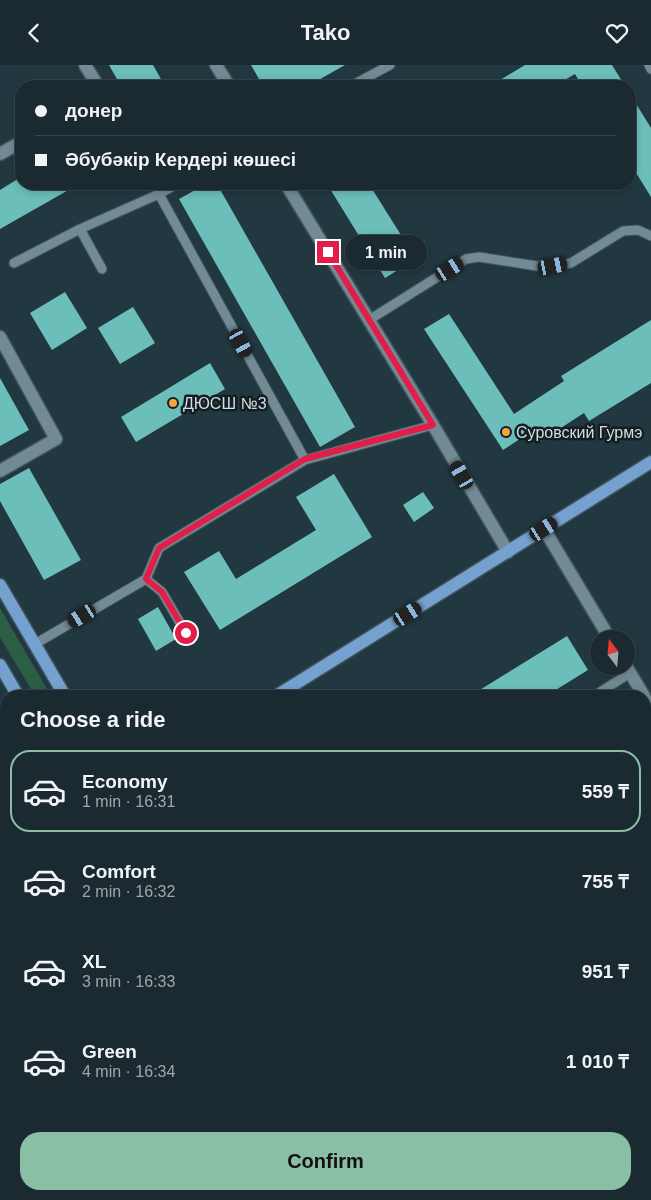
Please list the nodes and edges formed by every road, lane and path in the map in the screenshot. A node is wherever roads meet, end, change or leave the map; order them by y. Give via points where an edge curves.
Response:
1 (85, 65) edge
2 (216, 65) edge
3 (390, 65) edge
4 (649, 65) edge
5 (651, 69) edge
6 (94, 80) edge
7 (225, 80) edge
8 (363, 80) edge
9 (15, 145) edge
10 (0, 154) edge
11 (167, 190) edge
12 (290, 190) edge
13 (159, 194) junction
14 (80, 229) junction
15 (651, 236) edge
16 (14, 263) dead end
17 (102, 269) dead end
18 (369, 321) junction
19 (0, 337) edge
20 (433, 425) junction
21 (305, 459) junction
22 (651, 462) edge
23 (0, 471) edge
24 (544, 529) junction
25 (508, 552) junction
26 (146, 579) junction
27 (0, 585) edge
28 (605, 630) edge
29 (186, 633) dead end
30 (34, 644) junction
31 (0, 665) edge
32 (620, 675) edge
33 (631, 675) edge
34 (15, 690) edge
35 (61, 690) edge
36 (286, 690) edge
37 (602, 690) edge
38 (640, 690) edge

1 - 6 street
2 - 7 street
3 - 8 lane
4 - 5 lane
9 - 10 street
11 - 13 lane
12 - 18 street
13 - 14 lane
13 - 21 lane
14 - 16 lane
14 - 17 lane
15 - 18 lane via 638,230 623,231 571,263 553,266 479,257 466,259
18 - 20 street
19 - 23 street via 56,439
20 - 21 lane
20 - 25 street
21 - 26 lane via 159,548
22 - 24 main road
24 - 25 main road
24 - 28 street
25 - 36 main road
26 - 29 lane via 162,592
26 - 30 lane
27 - 30 main road
30 - 35 main road
31 - 34 main road
32 - 37 lane
33 - 38 street

